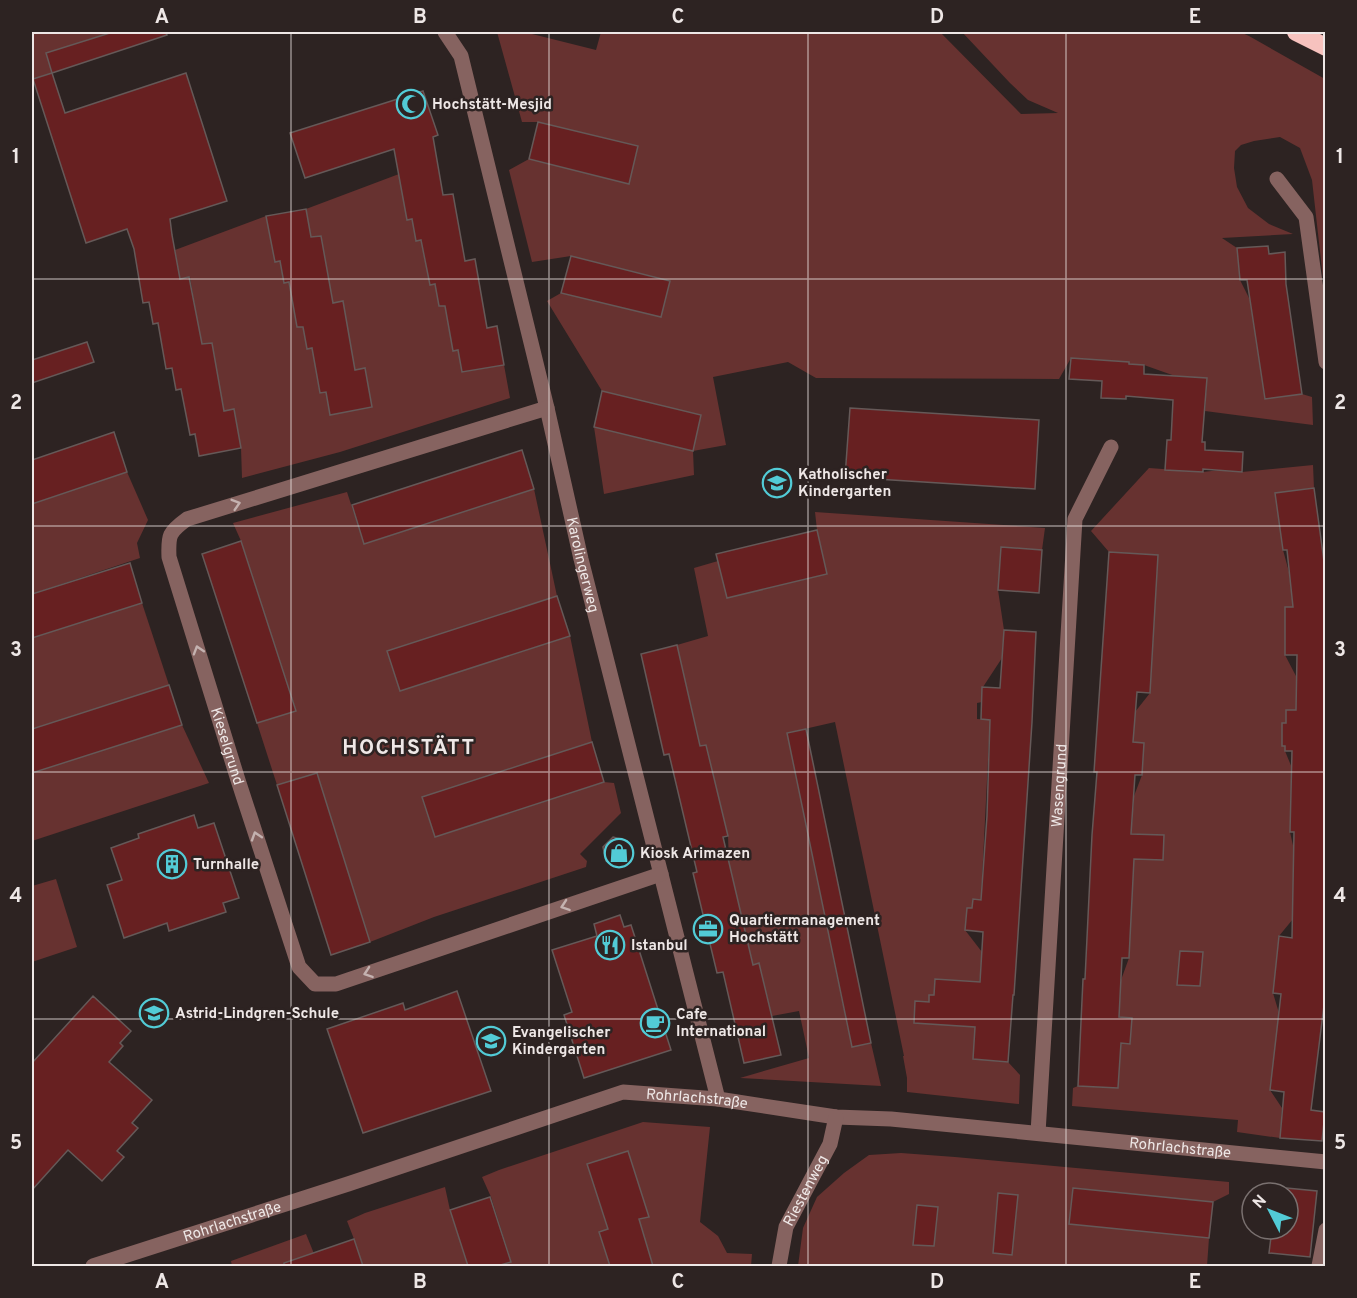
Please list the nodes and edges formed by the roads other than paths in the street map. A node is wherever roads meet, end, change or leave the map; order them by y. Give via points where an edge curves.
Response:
1 (445, 32) edge
2 (1296, 32) edge
3 (1326, 47) edge
4 (1277, 179) dead end
5 (1326, 362) edge
6 (547, 408) junction
7 (1111, 447) dead end
8 (661, 874) junction
9 (718, 1099) junction
10 (836, 1117) junction
11 (1038, 1133) junction
12 (1326, 1162) edge
13 (1326, 1230) edge
14 (1322, 1257) edge
15 (93, 1266) edge
16 (779, 1266) edge

1 - 6 street, Karolingerweg via 460,56
2 - 3 highway
4 - 5 street via 1306,217
6 - 8 street, Karolingerweg
8 -> 6 street, Kieselgrund via 336,984 315,984 299,967 169,557 168,541 174,528 187,519
7 - 11 street, Wasengrund via 1075,519
8 - 9 street, Karolingerweg
9 - 10 street, Rohrlachstraße
9 - 15 street, Rohrlachstraße via 623,1092
10 - 11 street, Rohrlachstraße
10 - 16 street, Riestenweg via 830,1144 786,1227
11 - 12 street, Rohrlachstraße
13 - 14 street

